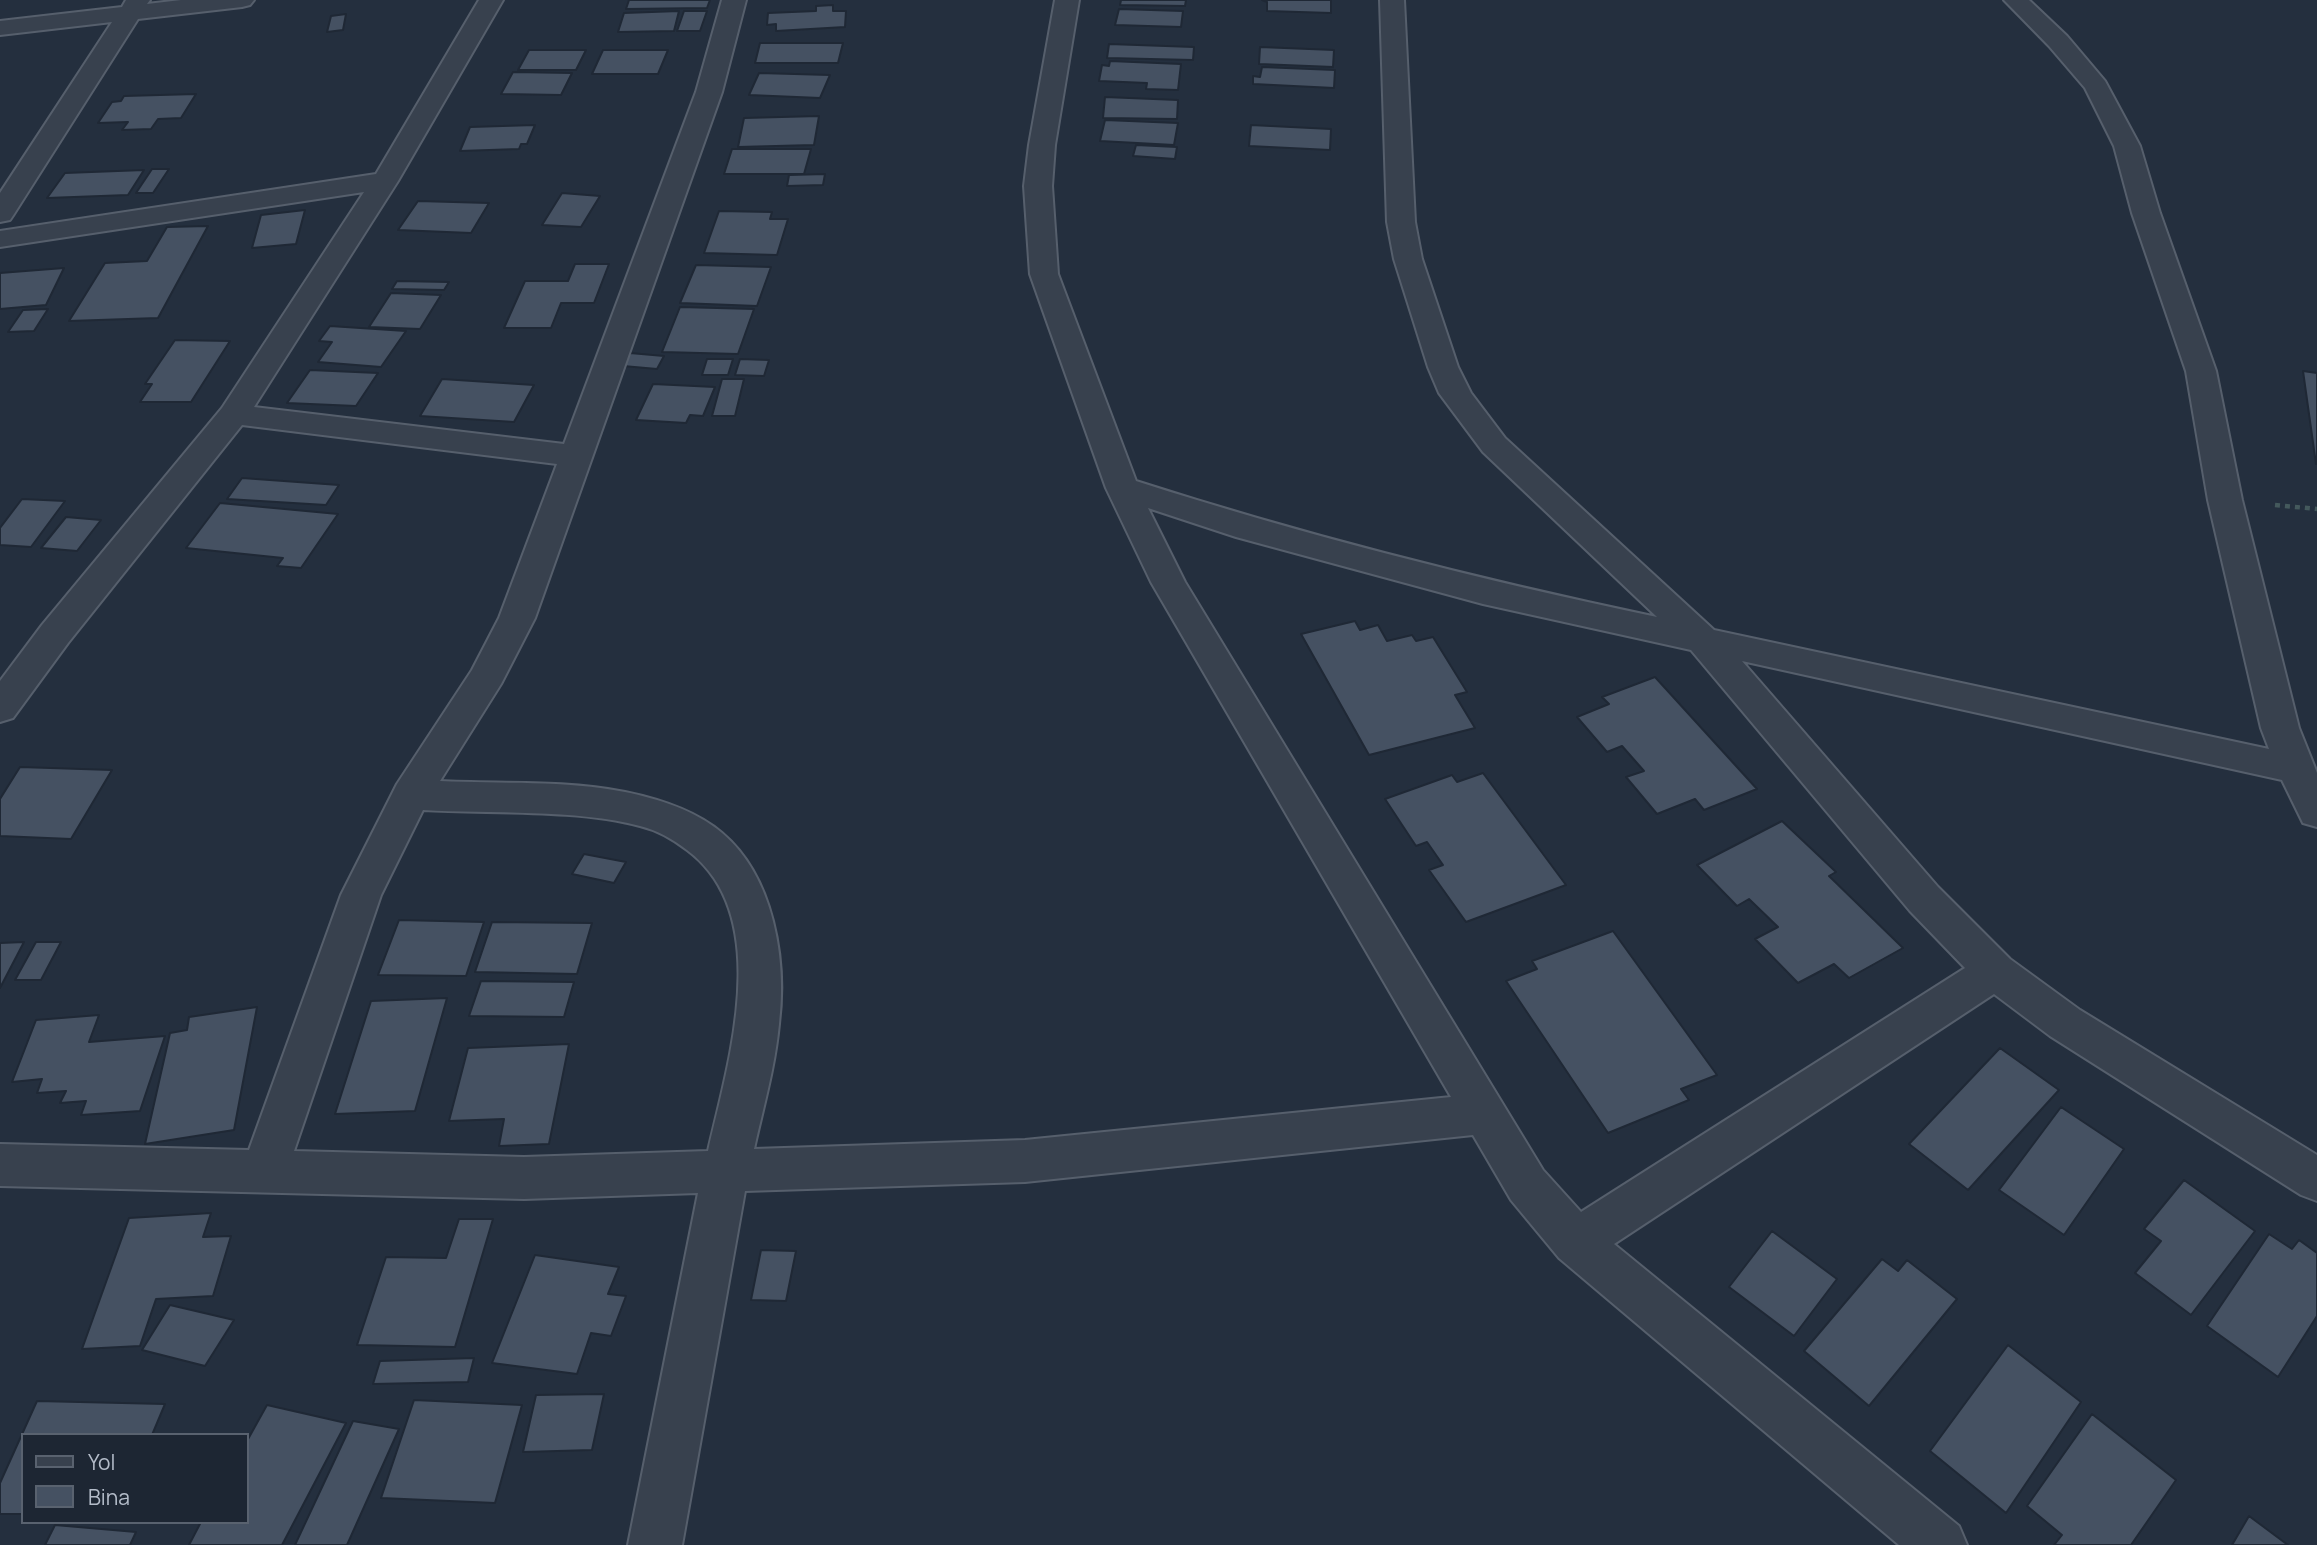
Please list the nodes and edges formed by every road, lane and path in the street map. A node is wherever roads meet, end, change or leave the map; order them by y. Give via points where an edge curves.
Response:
1 (242, 0) edge
2 (491, 0) edge
3 (734, 0) edge
4 (1067, 0) edge
5 (1392, 0) edge
6 (2016, 0) edge
7 (135, 6) edge
8 (0, 28) edge
9 (385, 181) junction
10 (0, 214) edge
11 (0, 239) edge
12 (234, 414) junction
13 (577, 456) junction
14 (1122, 488) junction
15 (1703, 640) junction
16 (0, 708) edge
17 (2296, 769) junction
18 (411, 795) junction
19 (2317, 812) edge
20 (1995, 971) junction
21 (1483, 1114) junction
22 (0, 1166) edge
23 (726, 1171) junction
24 (264, 1172) junction
25 (2317, 1180) edge
26 (1576, 1242) junction
27 (655, 1545) edge
28 (1940, 1545) edge

1 - 7 street
2 - 9 street
3 - 13 street via 709,92
4 - 14 street via 1038,186 1044,274
5 - 15 street via 1401,222 1408,259 1455,393 1494,445
6 - 17 street via 2096,86 2127,146 2201,371 2225,500 2280,728
7 - 8 street
7 - 10 street
9 - 11 street
9 - 12 street
12 - 13 street
12 - 16 street
13 - 18 street via 517,618 488,675
14 - 15 street via 1371,564
14 - 21 street via 1168,582
15 - 17 street
15 - 20 street via 1924,899
17 - 19 street
18 - 23 street via 602,803 643,811 680,825 708,844 730,868 745,901 760,975 758,1027
18 - 24 street via 361,895
20 - 25 street via 2065,1023
20 - 26 street
21 - 23 street via 1025,1161
21 - 26 street via 1527,1185
22 - 24 street
23 - 24 street via 524,1178
23 - 27 street
26 - 28 street

